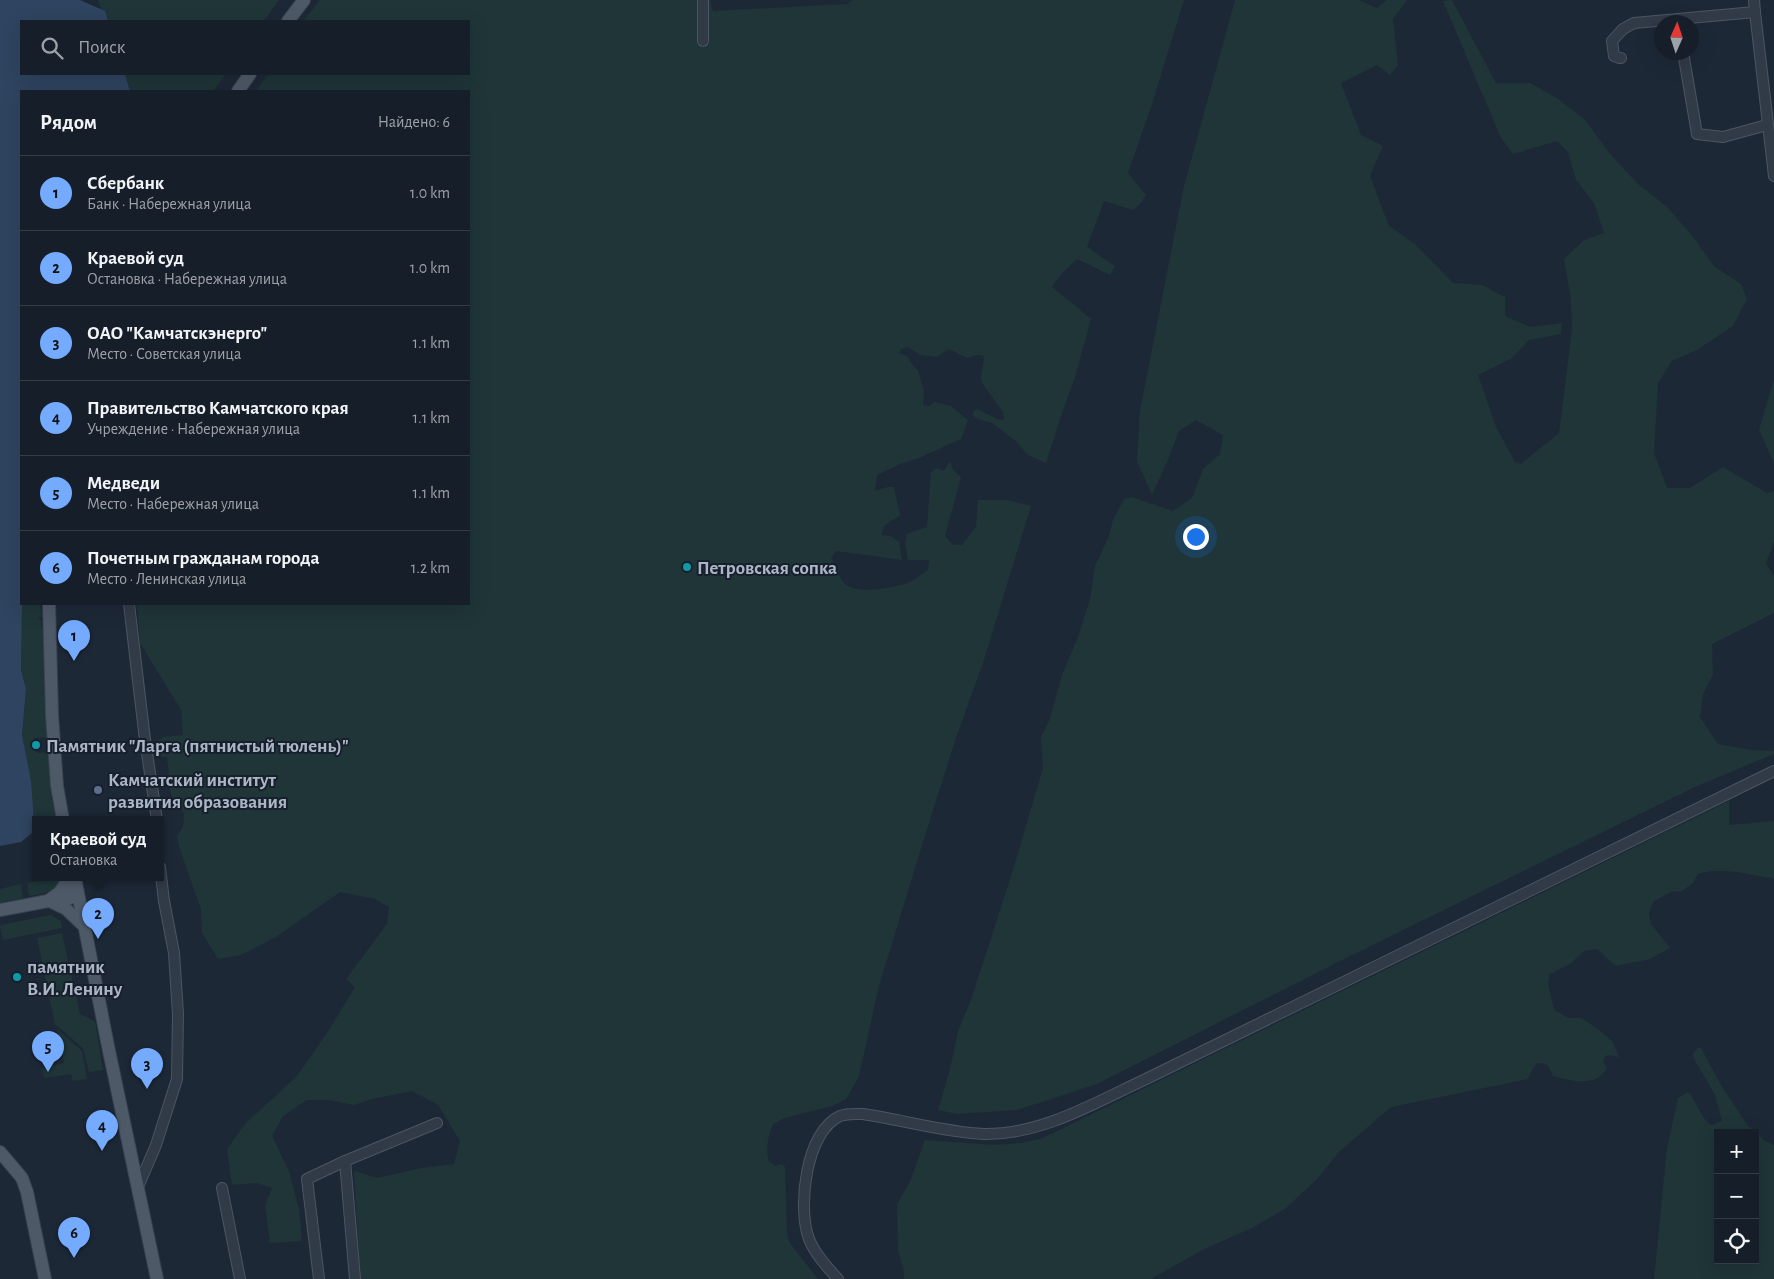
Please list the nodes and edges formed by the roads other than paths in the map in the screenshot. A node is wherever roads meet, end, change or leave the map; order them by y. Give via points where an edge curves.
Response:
1 (304, 0) edge
2 (702, 0) edge
3 (1754, 0) edge
4 (1755, 12) junction
5 (1699, 19) edge
6 (289, 20) edge
7 (1654, 22) edge
8 (703, 40) dead end
9 (1621, 58) dead end
10 (1683, 60) edge
11 (249, 75) edge
12 (239, 90) edge
13 (1767, 125) junction
14 (1774, 176) edge
15 (49, 605) edge
16 (130, 605) edge
17 (1774, 771) edge
18 (62, 816) edge
19 (155, 816) edge
20 (73, 881) edge
21 (73, 881) edge
22 (162, 881) edge
23 (48, 901) junction
24 (0, 910) edge
25 (84, 926) junction
26 (437, 1124) dead end
27 (0, 1152) edge
28 (345, 1161) junction
29 (138, 1187) junction
30 (222, 1188) dead end
31 (45, 1279) edge
32 (157, 1279) edge
33 (240, 1279) edge
34 (319, 1279) edge
35 (355, 1279) edge
36 (838, 1279) edge

1 - 6 main road
2 - 8 street
3 - 4 street
4 - 5 street
4 - 13 street
7 - 9 street via 1637,23 1623,29 1612,41 1614,56
10 - 13 street via 1697,134 1723,137
11 - 12 main road
13 - 14 street
15 - 18 main road via 52,716
16 - 19 street
17 - 36 street via 1146,1078 1037,1127 984,1134 863,1114 840,1116 822,1132 815,1146 806,1180 804,1206 809,1240
20 - 23 main road via 72,897 62,902
21 - 25 main road
22 - 29 street via 174,952 178,1014 177,1079 156,1145
23 - 24 main road
23 - 25 main road via 66,909
25 - 29 main road
26 - 28 street
27 - 31 main road via 22,1178 28,1192
28 - 34 street via 307,1179
28 - 35 street
29 - 32 main road
30 - 33 street

